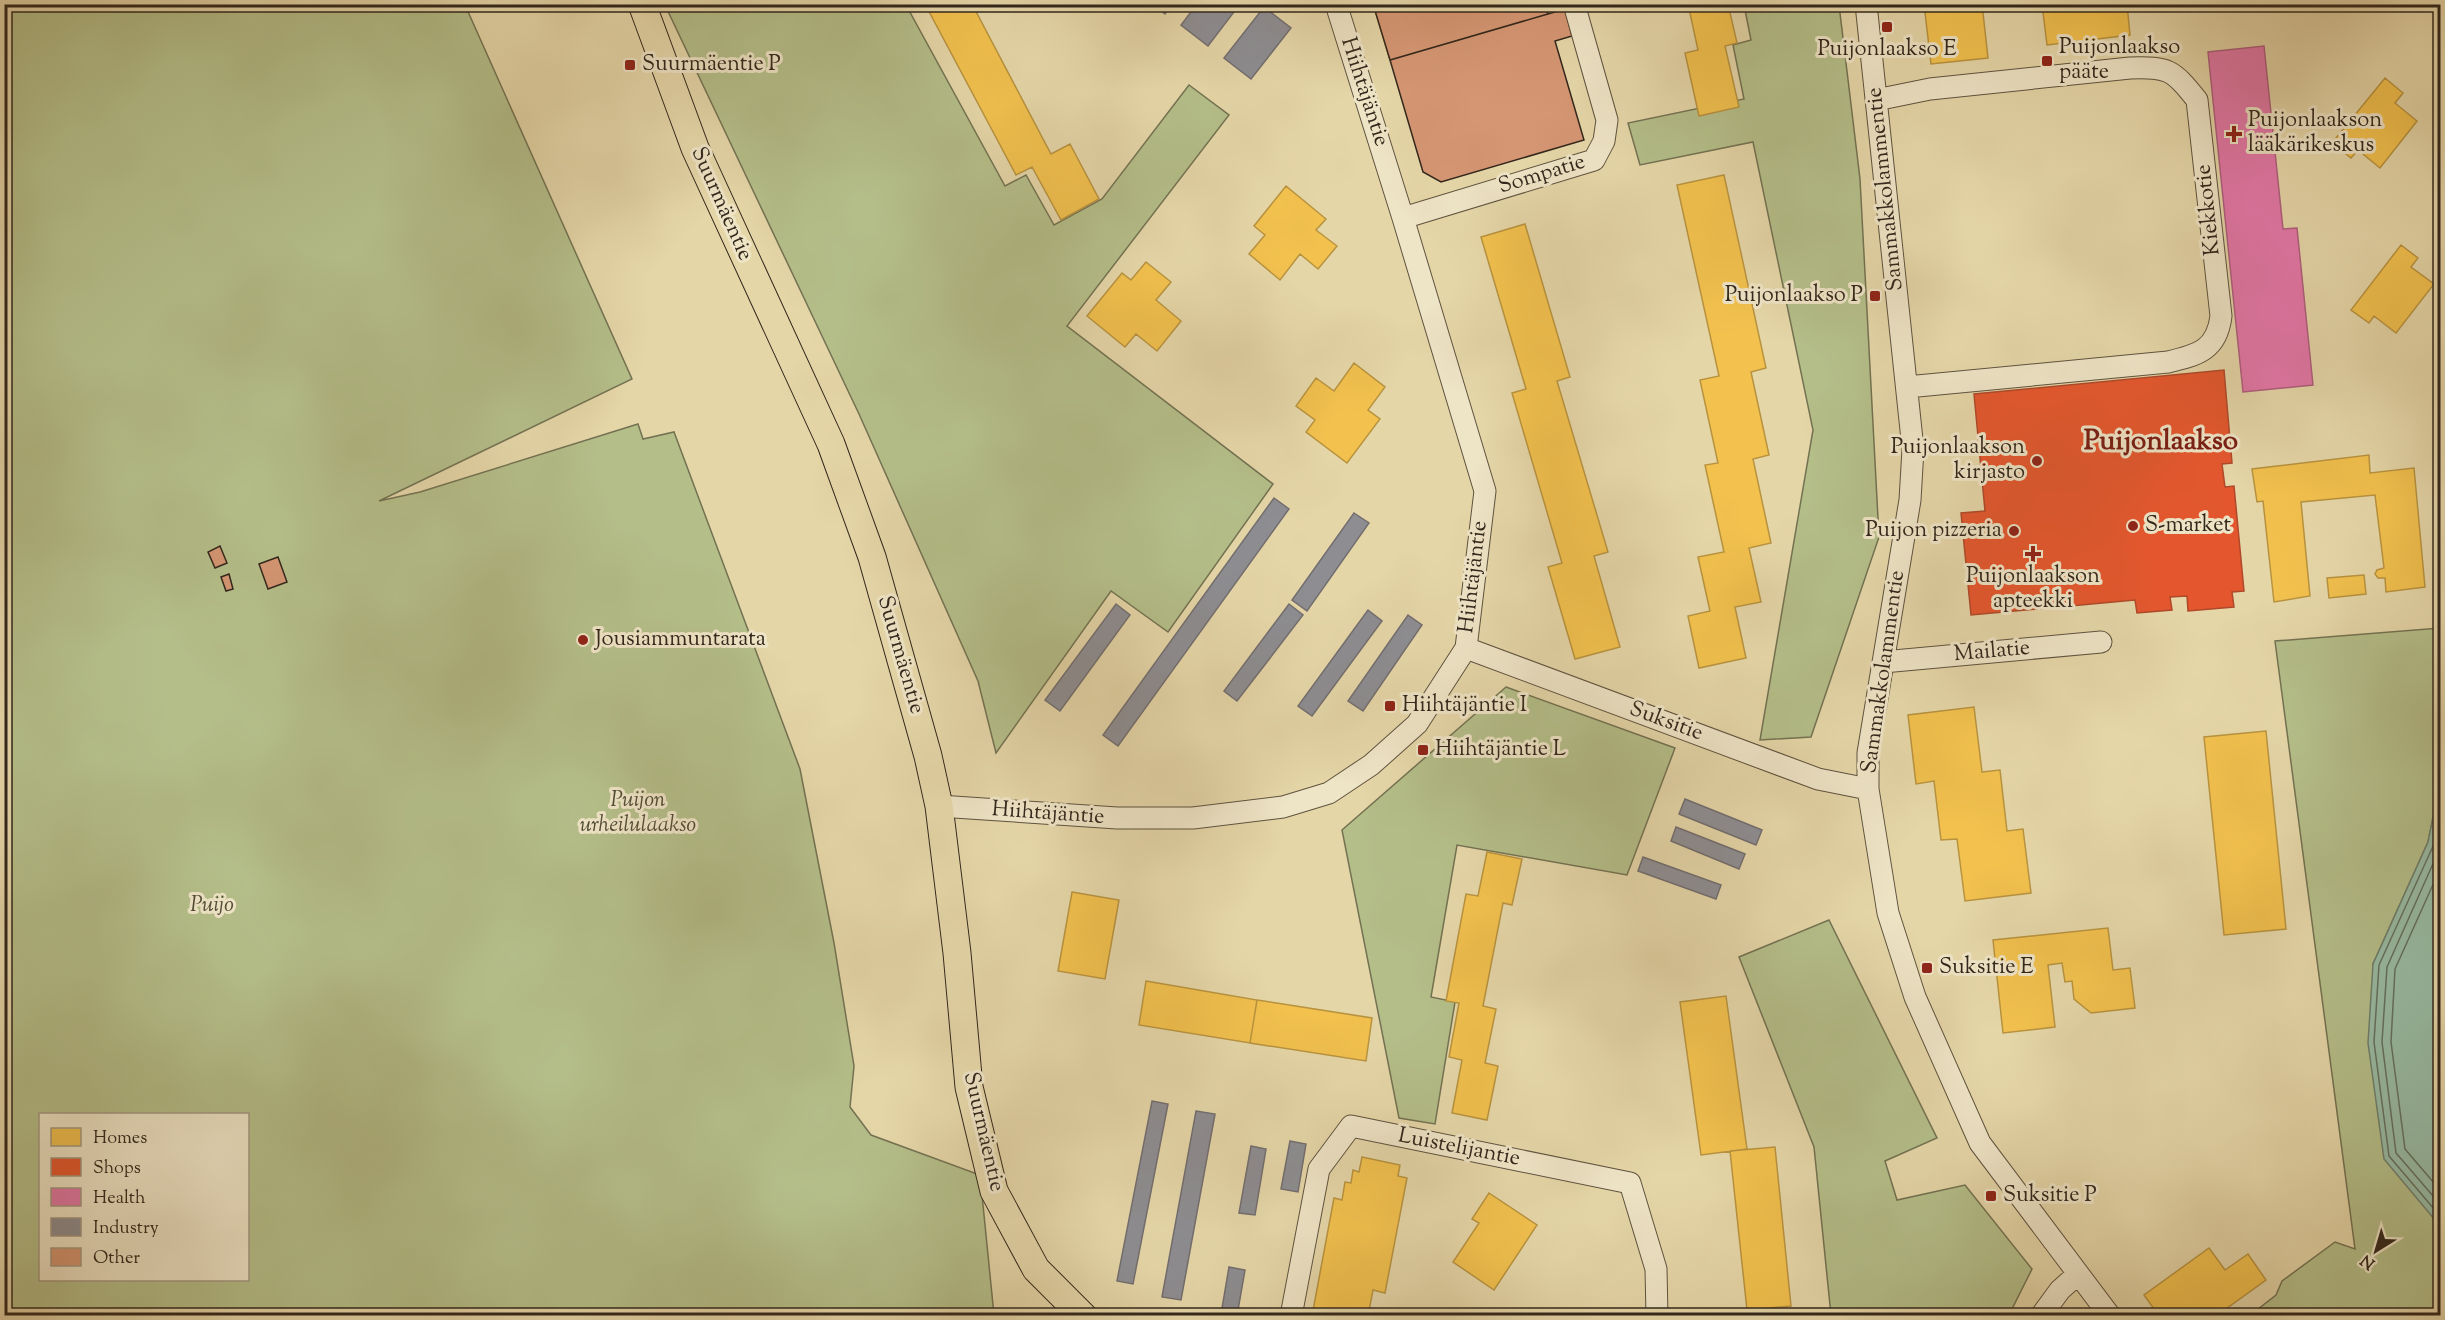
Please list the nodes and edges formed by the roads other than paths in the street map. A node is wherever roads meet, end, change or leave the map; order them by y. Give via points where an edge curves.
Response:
1 (642, 4) edge
2 (1336, 4) edge
3 (1574, 4) edge
4 (1866, 4) edge
5 (1876, 100) junction
6 (1403, 218) junction
7 (1907, 387) junction
8 (2101, 642) dead end
9 (1466, 648) junction
10 (1883, 662) junction
11 (1868, 789) junction
12 (939, 806) junction
13 (2078, 1274) junction
14 (1083, 1316) edge
15 (1291, 1316) edge
16 (1657, 1316) edge
17 (2041, 1316) edge
18 (2110, 1316) edge

1 - 12 main road, Suurmäentie via 695,148 838,465 872,557
2 - 6 street, Hiihtäjäntie
3 - 6 street, Sompatie via 1607,120 1604,141 1594,160
4 - 5 street, Sammakkolammentie
5 - 7 street, Sammakkolammentie
5 - 7 street, Kiekkotie via 1930,89 2130,68 2160,68 2181,79 2197,99 2221,316 2219,332 2196,356
6 - 9 street, Hiihtäjäntie via 1485,491
7 - 10 street, Sammakkolammentie via 1912,449 1910,500
8 - 10 street, Mailatie
9 - 11 street, Suksitie via 1818,779
9 - 12 street, Hiihtäjäntie via 1417,724 1379,758 1329,793 1283,807 1193,818 1150,818
10 - 11 street, Sammakkolammentie via 1868,753
11 - 13 street, Sammakkolammentie via 1888,913 1915,997 1980,1143
12 - 14 main road, Suurmäentie via 969,1087 994,1191 1036,1269
13 - 17 street
13 - 18 street, Sammakkolammentie
15 - 16 street, Luistelijantie via 1319,1169 1351,1126 1630,1183 1656,1269

